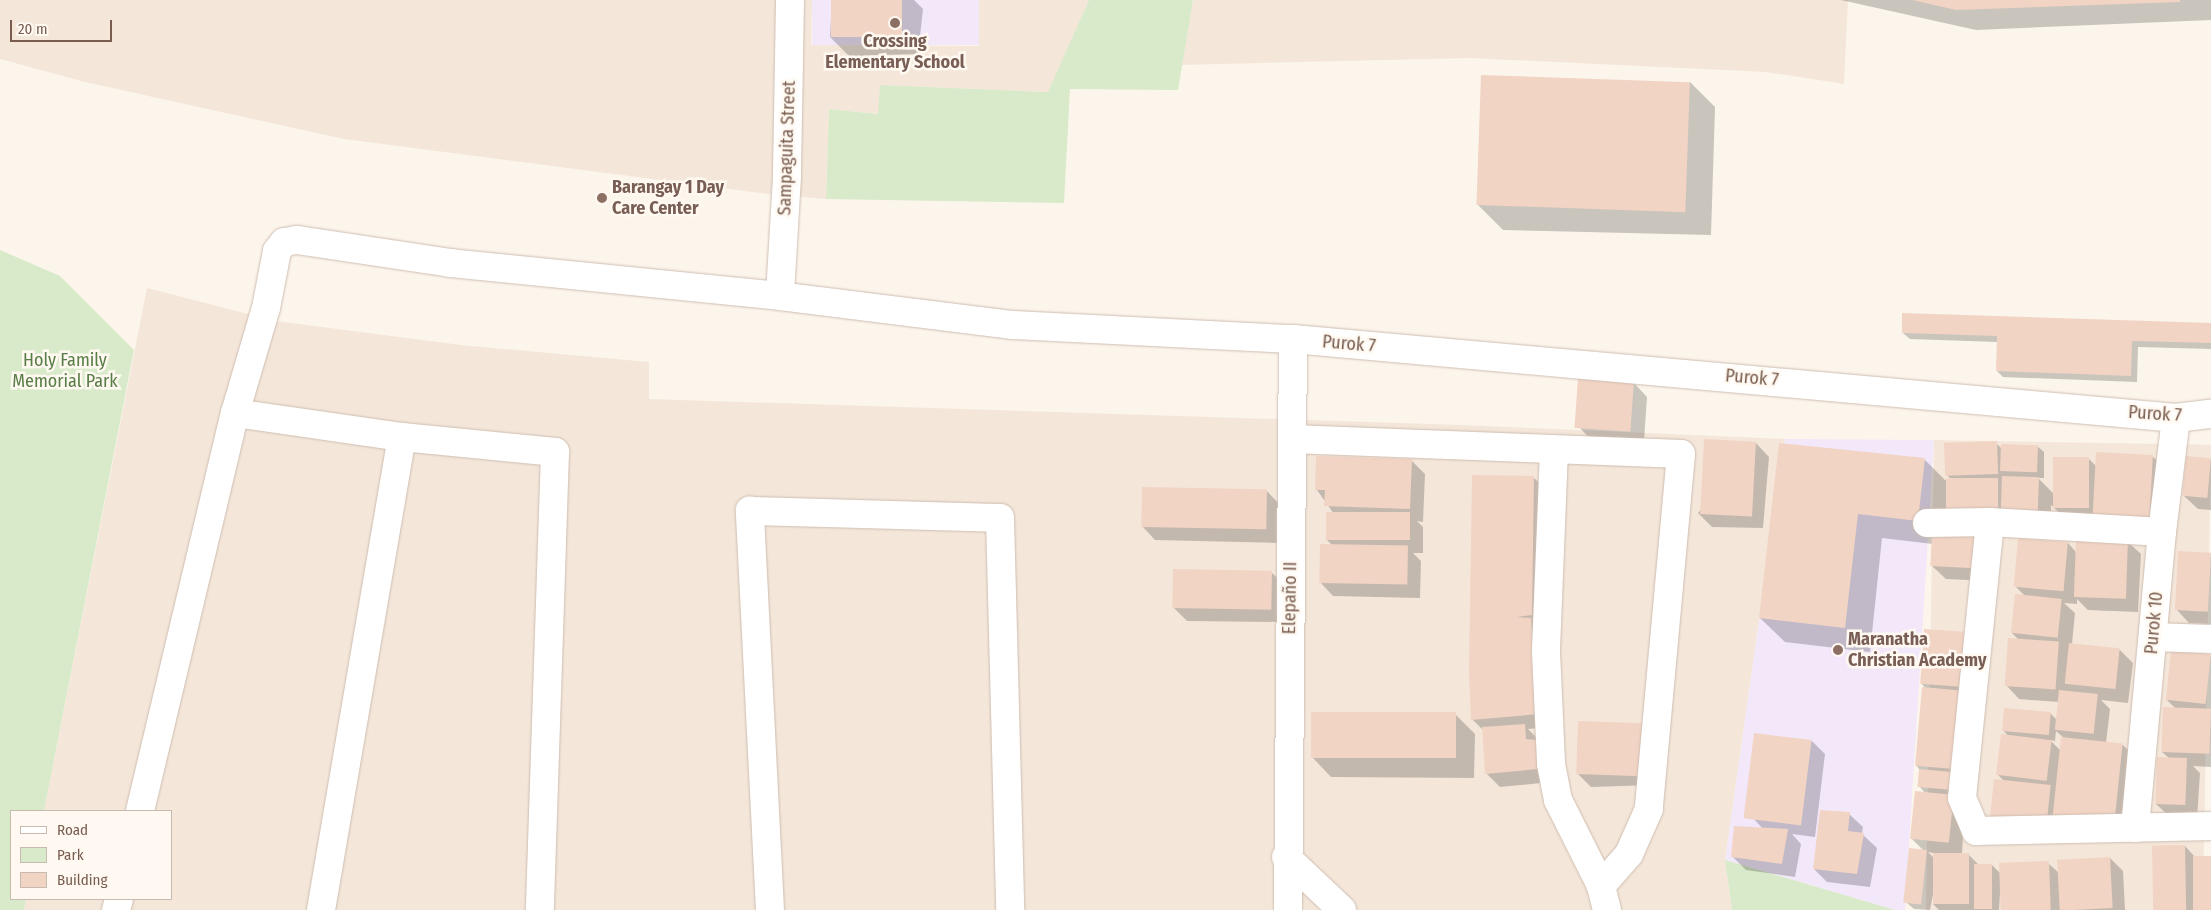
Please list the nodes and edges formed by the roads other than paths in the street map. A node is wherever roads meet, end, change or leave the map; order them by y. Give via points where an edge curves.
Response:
1 (790, 0) edge
2 (780, 296) junction
3 (1293, 339) junction
4 (235, 413) junction
5 (2211, 414) edge
6 (2176, 418) junction
7 (402, 438) junction
8 (1293, 439) junction
9 (1554, 450) junction
10 (1927, 522) dead end
11 (1990, 522) junction
12 (2162, 532) junction
13 (2154, 637) junction
14 (2211, 640) edge
15 (140, 810) edge
16 (2211, 826) edge
17 (2135, 828) junction
18 (1286, 857) junction
19 (1604, 898) edge
20 (321, 910) edge
21 (540, 910) edge
22 (770, 910) edge
23 (1010, 910) edge
24 (1288, 910) edge
25 (1342, 910) edge

1 - 2 street, Sampaguita Street via 787,177
2 - 3 street, Purok 7 via 1013,325
2 - 4 street, Purok 7 via 450,264 297,240 284,242 277,251 266,308
3 - 6 street, Purok 7
3 - 8 street, Elepaño II
4 - 7 street
4 - 15 street
5 - 6 street, Purok 7
6 - 12 street, Purok 10
7 - 20 street
7 - 21 street via 555,452
8 - 9 street
8 - 18 street, Elepaño II
9 - 19 street via 1546,652 1551,764 1558,800
9 - 19 street via 1681,454 1649,808 1629,854
10 - 11 street
11 - 12 street
11 - 17 street via 1962,798 1976,831
12 - 13 street, Purok 10
13 - 14 street
13 - 17 street, Purok 10
16 - 17 street
18 - 24 street, Elepaño II
18 - 25 street
22 - 23 street via 750,511 1000,518

